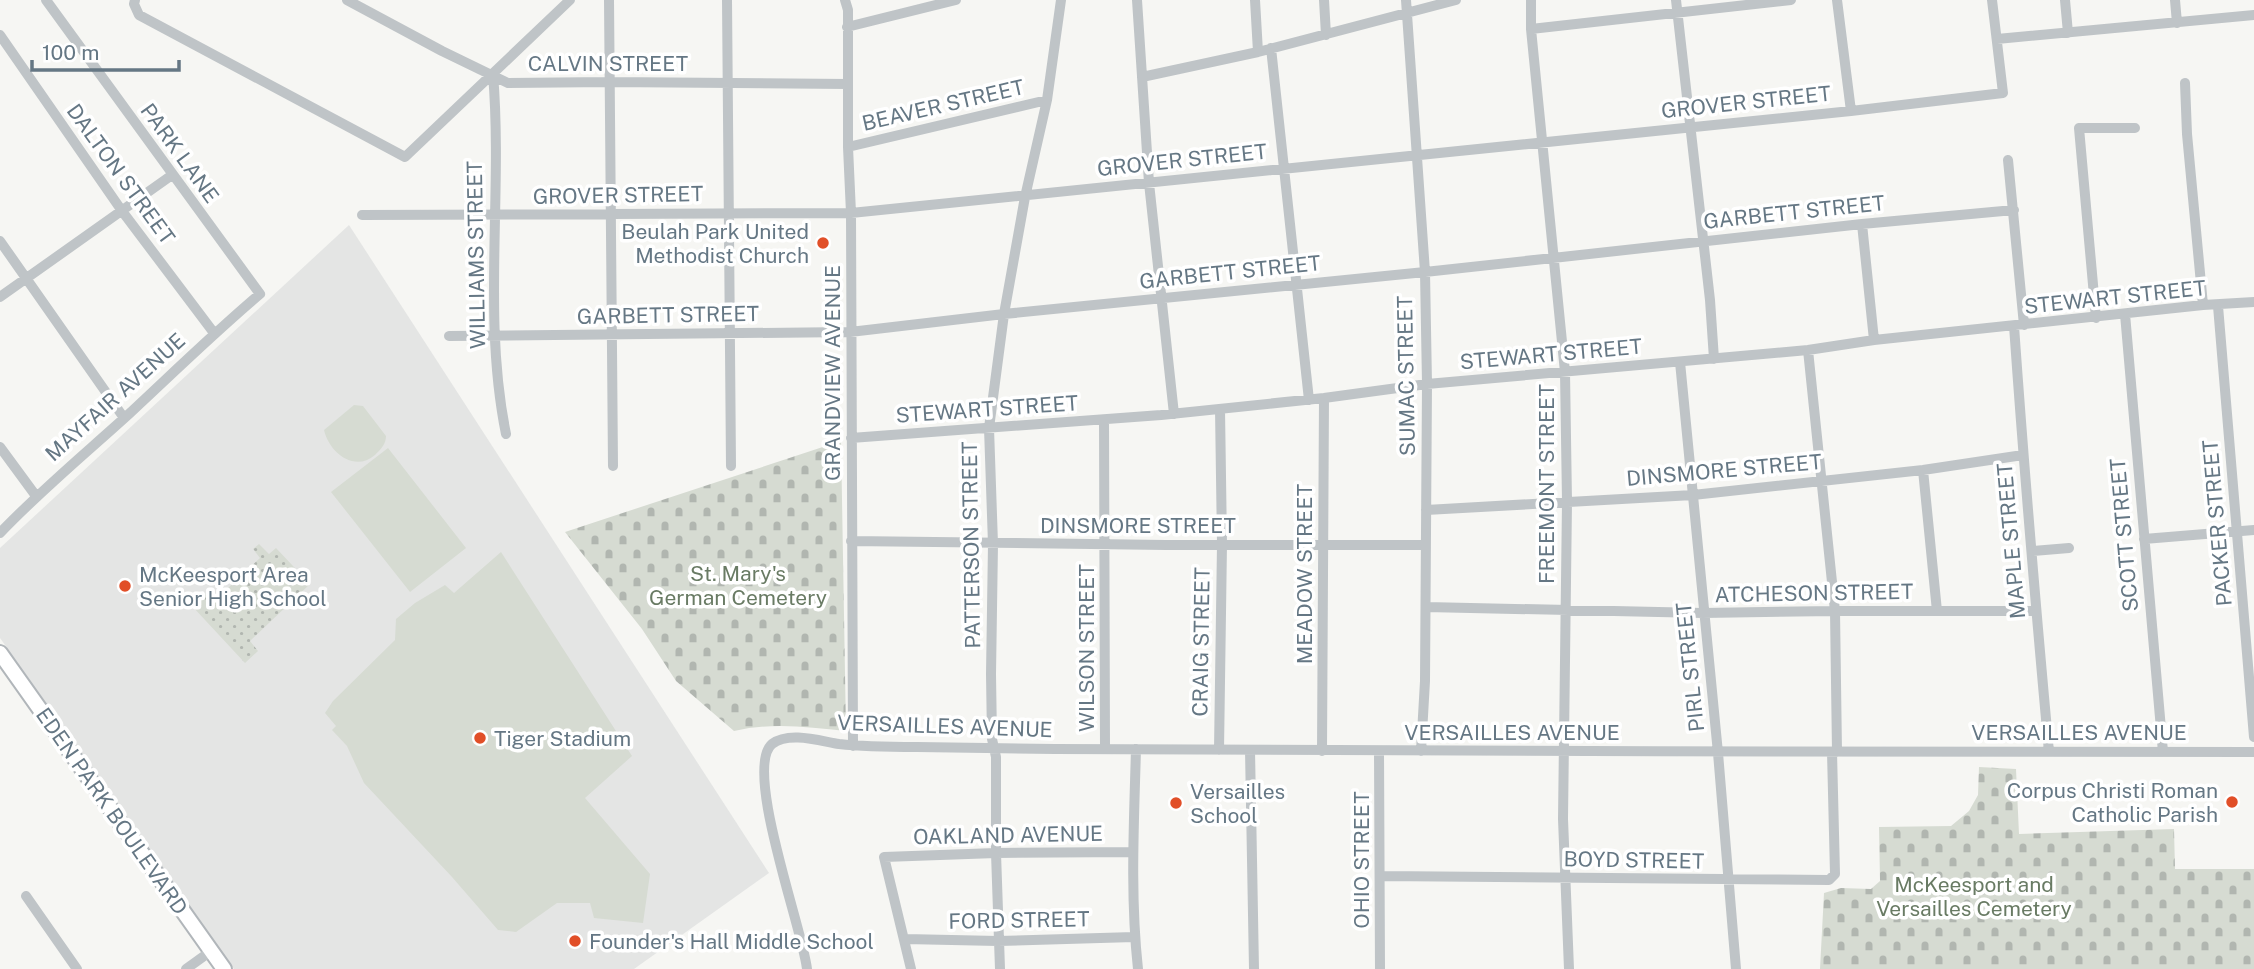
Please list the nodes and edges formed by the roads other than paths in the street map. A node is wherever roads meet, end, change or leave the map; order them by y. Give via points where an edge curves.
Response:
1 (46, 0) edge
2 (135, 0) edge
3 (347, 0) edge
4 (609, 0) edge
5 (727, 0) edge
6 (845, 0) edge
7 (956, 0) edge
8 (1061, 0) edge
9 (1137, 0) edge
10 (1255, 0) edge
11 (1324, 0) edge
12 (1406, 0) edge
13 (1456, 0) edge
14 (1531, 0) edge
15 (1676, 0) edge
16 (1791, 0) edge
17 (1837, 0) edge
18 (1992, 0) edge
19 (2065, 0) edge
20 (2175, 0) edge
21 (567, 1) edge
22 (1409, 12) junction
23 (1678, 13) junction
24 (2254, 15) edge
25 (2177, 23) junction
26 (847, 27) junction
27 (1531, 29) junction
28 (2068, 33) junction
29 (0, 35) edge
30 (1326, 35) junction
31 (1997, 39) junction
32 (1271, 48) junction
33 (1258, 52) junction
34 (492, 74) junction
35 (1142, 77) junction
36 (609, 82) junction
37 (727, 82) junction
38 (2185, 83) dead end
39 (848, 84) junction
40 (1047, 100) junction
41 (1851, 111) junction
42 (1689, 127) junction
43 (2135, 128) dead end
44 (1544, 142) junction
45 (848, 147) junction
46 (1416, 155) junction
47 (2008, 160) dead end
48 (1286, 169) junction
49 (172, 175) junction
50 (1149, 183) junction
51 (1025, 197) junction
52 (2014, 210) junction
53 (122, 211) junction
54 (729, 213) junction
55 (851, 213) junction
56 (362, 215) dead end
57 (611, 215) junction
58 (495, 216) junction
59 (1862, 224) junction
60 (0, 242) edge
61 (1702, 242) junction
62 (1555, 257) junction
63 (1424, 272) junction
64 (25, 278) junction
65 (1296, 284) junction
66 (260, 294) joint
67 (0, 297) edge
68 (1163, 298) junction
69 (2254, 302) edge
70 (2203, 305) junction
71 (2217, 306) junction
72 (1004, 314) junction
73 (2125, 314) junction
74 (2096, 318) junction
75 (2019, 326) junction
76 (850, 332) junction
77 (214, 333) junction
78 (730, 333) junction
79 (494, 335) junction
80 (612, 335) junction
81 (449, 336) dead end
82 (1874, 340) junction
83 (1808, 350) junction
84 (1714, 359) junction
85 (1680, 362) junction
86 (1566, 372) junction
87 (1427, 384) junction
88 (1324, 398) junction
89 (1309, 400) junction
90 (1220, 409) junction
91 (1174, 414) junction
92 (124, 418) junction
93 (1104, 420) junction
94 (989, 428) junction
95 (506, 434) dead end
96 (851, 438) junction
97 (0, 447) edge
98 (2023, 455) junction
99 (613, 466) dead end
100 (731, 466) dead end
101 (1923, 470) junction
102 (1822, 481) junction
103 (1693, 495) junction
104 (36, 496) junction
105 (1567, 502) junction
106 (1426, 510) junction
107 (2254, 530) edge
108 (2238, 531) junction
109 (0, 533) edge
110 (2144, 539) junction
111 (851, 541) junction
112 (993, 544) junction
113 (1222, 544) junction
114 (1323, 544) junction
115 (1105, 545) junction
116 (1425, 545) junction
117 (2068, 548) dead end
118 (2033, 551) junction
119 (1426, 607) junction
120 (1564, 611) junction
121 (1835, 611) junction
122 (1937, 611) junction
123 (2035, 611) junction
124 (1703, 614) junction
125 (0, 653) edge
126 (2254, 737) edge
127 (853, 746) junction
128 (995, 748) junction
129 (1105, 749) junction
130 (1136, 749) junction
131 (1219, 750) junction
132 (1250, 750) junction
133 (1322, 751) junction
134 (1379, 751) junction
135 (1421, 751) junction
136 (1563, 752) junction
137 (1835, 752) junction
138 (2049, 752) junction
139 (2163, 752) junction
140 (2254, 752) edge
141 (1718, 753) junction
142 (1133, 852) junction
143 (996, 853) junction
144 (1381, 876) junction
145 (1564, 878) junction
146 (1728, 880) junction
147 (26, 897) dead end
148 (1134, 937) junction
149 (905, 939) junction
150 (998, 941) junction
151 (211, 951) junction
152 (77, 969) edge
153 (186, 969) edge
154 (224, 969) edge
155 (807, 969) edge
156 (911, 969) edge
157 (1000, 969) edge
158 (1138, 969) edge
159 (1254, 969) edge
160 (1380, 969) edge
161 (1569, 969) edge
162 (1736, 969) edge

1 - 49 street, PARK LANE
2 - 34 street via 139,15 405,157
3 - 34 street, CALVIN STREET
4 - 36 street
5 - 37 street
6 - 26 street, GRANDVIEW AVENUE
7 - 26 street
8 - 40 street, PATTERSON STREET
9 - 35 street
10 - 33 street
11 - 30 street
12 - 22 street, SUMAC STREET
13 - 22 street
14 - 27 street, FREEMONT STREET
15 - 23 street
16 - 23 street
17 - 41 street
18 - 31 street
19 - 28 street
20 - 25 street
21 - 34 street
22 - 30 street
22 - 46 street, SUMAC STREET
23 - 27 street
23 - 42 street
24 - 25 street
25 - 28 street
26 - 39 street, GRANDVIEW AVENUE
27 - 44 street, FREEMONT STREET
28 - 31 street
29 - 53 street, DALTON STREET
30 - 32 street
31 - 41 street, GROVER STREET via 2003,93
32 - 33 street
32 - 48 street
33 - 35 street
34 - 36 street, CALVIN STREET via 508,83
34 - 58 street, WILLIAMS STREET
35 - 50 street
36 - 37 street, CALVIN STREET
36 - 57 street
37 - 39 street, CALVIN STREET
37 - 54 street
38 - 70 street
39 - 45 street, GRANDVIEW AVENUE
40 - 45 street, BEAVER STREET
40 - 51 street, PATTERSON STREET
41 - 42 street, GROVER STREET
42 - 44 street, GROVER STREET
42 - 61 street
43 - 74 street via 2078,128
44 - 46 street, GROVER STREET
44 - 62 street, FREEMONT STREET
45 - 55 street, GRANDVIEW AVENUE
46 - 48 street, GROVER STREET
46 - 63 street, SUMAC STREET
47 - 52 street, MAPLE STREET
48 - 50 street, GROVER STREET
48 - 65 street
49 - 53 street
49 - 66 street, PARK LANE
50 - 51 street, GROVER STREET
50 - 68 street
51 - 55 street, GROVER STREET
51 - 72 street, PATTERSON STREET
52 - 59 street, GARBETT STREET
52 - 75 street, MAPLE STREET
53 - 64 street
53 - 77 street, DALTON STREET
54 - 55 street, GROVER STREET
54 - 57 street, GROVER STREET
54 - 78 street
55 - 76 street, GRANDVIEW AVENUE
56 - 58 street, GROVER STREET
57 - 58 street, GROVER STREET
57 - 80 street
58 - 79 street, WILLIAMS STREET
59 - 61 street, GARBETT STREET
59 - 82 street
60 - 64 street
61 - 62 street, GARBETT STREET
61 - 84 street
62 - 63 street, GARBETT STREET
62 - 86 street, FREEMONT STREET
63 - 65 street, GARBETT STREET
63 - 87 street, SUMAC STREET
64 - 67 street
64 - 92 street
65 - 68 street, GARBETT STREET
65 - 89 street
66 - 77 street, MAYFAIR AVENUE
68 - 72 street, GARBETT STREET
68 - 91 street
69 - 71 street, STEWART STREET
70 - 71 street, STEWART STREET
70 - 73 street, STEWART STREET
71 - 108 street, PACKER STREET
72 - 76 street, GARBETT STREET
72 - 94 street, PATTERSON STREET
73 - 74 street, STEWART STREET
73 - 110 street, SCOTT STREET
74 - 75 street, STEWART STREET
75 - 82 street, STEWART STREET
75 - 98 street, MAPLE STREET
76 - 78 street, GARBETT STREET
76 - 96 street, GRANDVIEW AVENUE
77 - 92 street, MAYFAIR AVENUE
78 - 80 street, GARBETT STREET
78 - 100 street
79 - 80 street, GARBETT STREET
79 - 81 street, GARBETT STREET
79 - 95 street, WILLIAMS STREET
80 - 99 street
82 - 83 street, STEWART STREET
83 - 84 street, STEWART STREET
83 - 102 street, BOYD STREET
84 - 85 street, STEWART STREET
85 - 86 street, STEWART STREET
85 - 103 street, PIRL STREET
86 - 87 street, STEWART STREET
86 - 105 street, FREEMONT STREET
87 - 88 street, STEWART STREET
87 - 106 street, SUMAC STREET
88 - 89 street, STEWART STREET
88 - 114 street, MEADOW STREET
89 - 90 street, STEWART STREET
90 - 91 street, STEWART STREET
90 - 113 street, CRAIG STREET
91 - 93 street, STEWART STREET
92 - 104 street, MAYFAIR AVENUE
93 - 94 street, STEWART STREET
93 - 115 street, WILSON STREET
94 - 96 street, STEWART STREET
94 - 112 street, PATTERSON STREET
96 - 111 street, GRANDVIEW AVENUE
97 - 104 street
98 - 101 street, DINSMORE STREET
98 - 118 street, MAPLE STREET
101 - 102 street, DINSMORE STREET
101 - 122 street
102 - 103 street, DINSMORE STREET
102 - 121 street, BOYD STREET
103 - 105 street, DINSMORE STREET
103 - 124 street, PIRL STREET
104 - 109 street, MAYFAIR AVENUE
105 - 106 street, DINSMORE STREET
105 - 120 street, FREEMONT STREET
106 - 116 street, SUMAC STREET
107 - 108 street
108 - 110 street
108 - 126 street, PACKER STREET
110 - 139 street, SCOTT STREET
111 - 112 street, DINSMORE STREET
111 - 127 street, GRANDVIEW AVENUE
112 - 115 street, DINSMORE STREET
112 - 128 street, PATTERSON STREET
113 - 114 street, DINSMORE STREET
113 - 115 street, DINSMORE STREET
113 - 131 street, CRAIG STREET
114 - 116 street, DINSMORE STREET
114 - 133 street, MEADOW STREET
115 - 129 street, WILSON STREET
116 - 119 street, SUMAC STREET
117 - 118 street
118 - 123 street, MAPLE STREET
119 - 120 street, ATCHESON STREET
119 - 135 street, SUMAC STREET
120 - 124 street, ATCHESON STREET
120 - 136 street, FREEMONT STREET
121 - 122 street, ATCHESON STREET
121 - 124 street, ATCHESON STREET
121 - 137 street, BOYD STREET
122 - 123 street, ATCHESON STREET
123 - 138 street, MAPLE STREET
124 - 141 street, PIRL STREET
125 - 151 main road, EDEN PARK BOULEVARD
127 - 128 street, VERSAILLES AVENUE
127 - 155 street, VERSAILLES AVENUE via 792,737 771,745 764,755 763,774 779,862
128 - 129 street, VERSAILLES AVENUE
128 - 143 street, PATTERSON STREET
129 - 130 street, VERSAILLES AVENUE
130 - 131 street, VERSAILLES AVENUE
130 - 142 street
131 - 132 street, VERSAILLES AVENUE
132 - 133 street, VERSAILLES AVENUE
132 - 159 street
133 - 134 street, VERSAILLES AVENUE
134 - 135 street, VERSAILLES AVENUE
134 - 144 street, OHIO STREET
135 - 136 street, VERSAILLES AVENUE
136 - 141 street, VERSAILLES AVENUE
136 - 145 street, FREEMONT STREET
137 - 138 street, VERSAILLES AVENUE
137 - 141 street, VERSAILLES AVENUE
137 - 146 street, BOYD STREET via 1835,874 1829,880
138 - 139 street, VERSAILLES AVENUE
139 - 140 street, VERSAILLES AVENUE
141 - 146 street, PIRL STREET
142 - 143 street, OAKLAND AVENUE
142 - 148 street
143 - 149 street, OAKLAND AVENUE via 884,857
143 - 150 street, PATTERSON STREET
144 - 145 street, BOYD STREET
144 - 160 street, OHIO STREET
145 - 146 street, BOYD STREET
145 - 161 street, FREEMONT STREET
146 - 162 street, PIRL STREET
147 - 152 street
148 - 150 street, FORD STREET
148 - 158 street
149 - 150 street, FORD STREET
149 - 156 street
150 - 157 street, PATTERSON STREET
151 - 153 street
151 - 154 main road, EDEN PARK BOULEVARD

